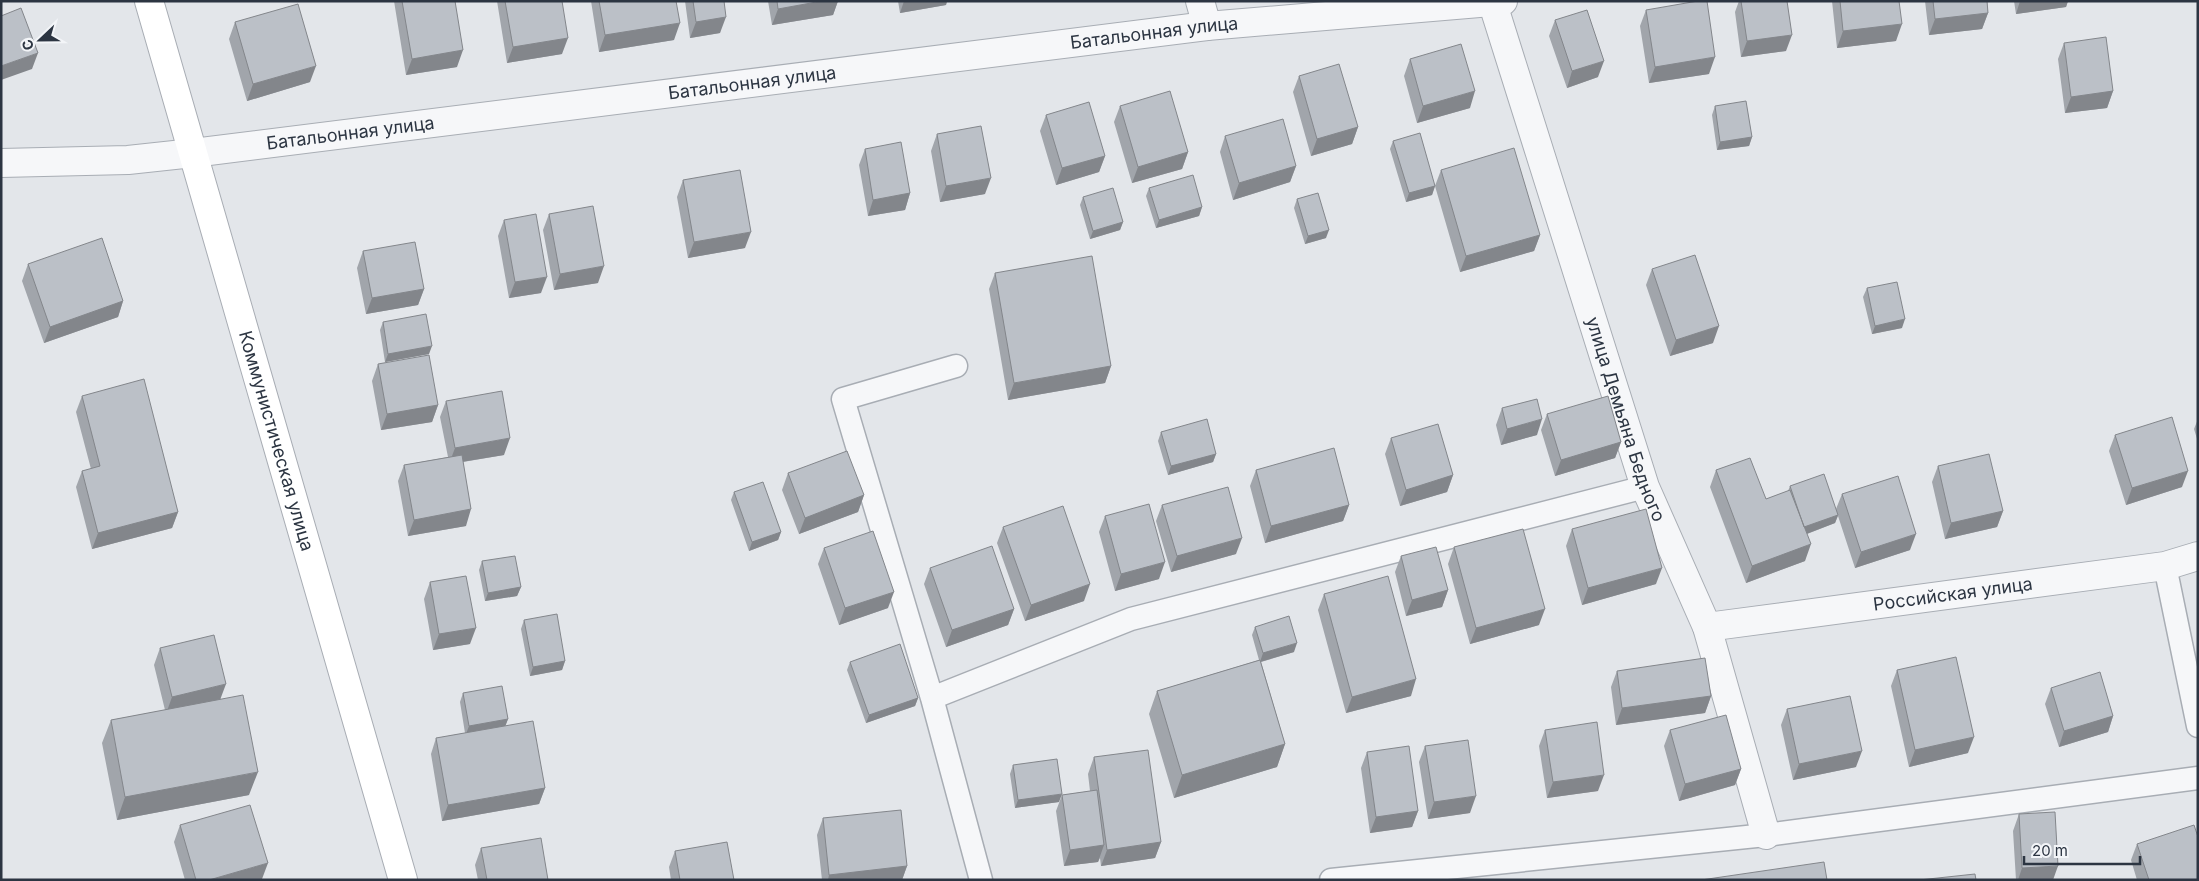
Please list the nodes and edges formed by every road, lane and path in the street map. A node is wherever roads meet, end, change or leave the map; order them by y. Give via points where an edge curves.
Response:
1 (149, 1) edge
2 (1496, 2) edge
3 (1203, 14) edge
4 (193, 154) junction
5 (1, 164) edge
6 (956, 366) dead end
7 (1645, 488) junction
8 (2198, 556) edge
9 (2165, 566) junction
10 (1707, 627) junction
11 (932, 698) junction
12 (2198, 726) edge
13 (2198, 778) edge
14 (1766, 835) junction
15 (403, 880) edge
16 (982, 880) edge
17 (1331, 880) edge

1 - 4 main road, Коммунистическая улица
2 - 3 street, Батальонная улица
2 - 7 street, улица Демьяна Бедного
3 - 4 street, Батальонная улица
4 - 5 street, Батальонная улица via 128,160
4 - 15 main road, Коммунистическая улица
6 - 11 lane via 843,399
7 - 10 street, улица Демьяна Бедного
7 - 11 lane via 1131,620
8 - 9 street, Российская улица
9 - 10 street, Российская улица
9 - 12 lane
10 - 14 street, улица Демьяна Бедного
11 - 16 lane
13 - 14 lane
14 - 17 lane

